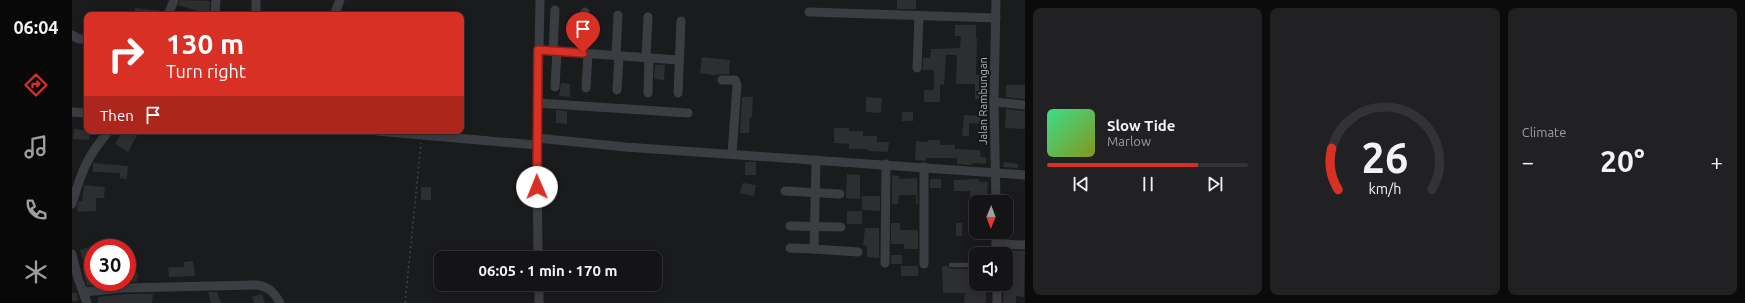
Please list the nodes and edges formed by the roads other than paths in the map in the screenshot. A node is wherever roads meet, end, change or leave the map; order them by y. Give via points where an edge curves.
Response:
1 (174, 0) edge
2 (216, 0) edge
3 (256, 0) edge
4 (340, 0) edge
5 (540, 0) edge
6 (996, 0) edge
7 (555, 10) dead end
8 (169, 12) edge
9 (215, 12) edge
10 (256, 12) edge
11 (335, 12) edge
12 (585, 12) dead end
13 (809, 12) dead end
14 (618, 15) dead end
15 (919, 17) junction
16 (648, 18) dead end
17 (996, 18) junction
18 (681, 21) dead end
19 (72, 36) edge
20 (84, 39) edge
21 (538, 50) junction
22 (555, 51) junction
23 (586, 53) junction
24 (617, 55) junction
25 (647, 57) junction
26 (679, 60) junction
27 (916, 68) dead end
28 (722, 80) dead end
29 (555, 87) dead end
30 (586, 88) dead end
31 (617, 90) dead end
32 (648, 93) dead end
33 (678, 93) dead end
34 (994, 102) junction
35 (537, 103) junction
36 (1025, 105) edge
37 (72, 112) edge
38 (84, 113) edge
39 (688, 113) dead end
40 (106, 134) edge
41 (410, 134) edge
42 (537, 141) junction
43 (732, 154) junction
44 (816, 160) junction
45 (886, 164) junction
46 (924, 167) junction
47 (996, 173) junction
48 (1025, 175) edge
49 (785, 191) dead end
50 (815, 193) junction
51 (840, 194) dead end
52 (996, 195) edge
53 (72, 204) edge
54 (790, 226) dead end
55 (814, 227) junction
56 (841, 227) dead end
57 (996, 239) edge
58 (996, 244) joint
59 (1025, 245) edge
60 (790, 248) dead end
61 (814, 249) junction
62 (538, 251) edge
63 (858, 252) dead end
64 (72, 254) edge
65 (885, 263) dead end
66 (924, 264) dead end
67 (951, 265) dead end
68 (969, 265) edge
69 (136, 285) edge
70 (90, 291) edge
71 (539, 291) edge
72 (997, 291) edge
73 (84, 292) junction
74 (87, 303) edge
75 (280, 303) edge
76 (539, 303) edge
77 (997, 303) edge

1 - 8 street
2 - 9 street
3 - 10 street
4 - 11 street
5 - 21 street
6 - 17 street, Jalan Rambungan
7 - 22 street
12 - 23 street
13 - 15 street
14 - 24 street
15 - 17 street
15 - 27 street
16 - 25 street
17 - 34 street, Jalan Rambungan
18 - 26 street
19 - 20 street
21 - 22 street
21 - 35 street
22 - 23 street
22 - 29 street
23 - 24 street
23 - 30 street
24 - 25 street
24 - 31 street
25 - 26 street
25 - 32 street
26 - 33 street
28 - 43 street via 735,80 738,85
34 - 36 street
34 - 47 street, Jalan Rambungan
35 - 39 street
35 - 42 street
37 - 38 street
40 - 53 street via 92,151 78,182
41 - 42 street
42 - 43 street
42 - 62 street
43 - 44 street
44 - 45 street
44 - 50 street
45 - 46 street
45 - 65 street
46 - 47 street
46 - 66 street
47 - 48 street
47 - 52 street, Jalan Rambungan
49 - 50 street
50 - 51 street
50 - 55 street
54 - 55 street
55 - 56 street
55 - 61 street
57 - 58 street
58 - 59 street
60 - 61 street
61 - 63 street
64 - 73 street
67 - 68 lane
69 - 75 street via 257,285 270,289
70 - 73 street
71 - 76 street
72 - 77 street
73 - 74 street

